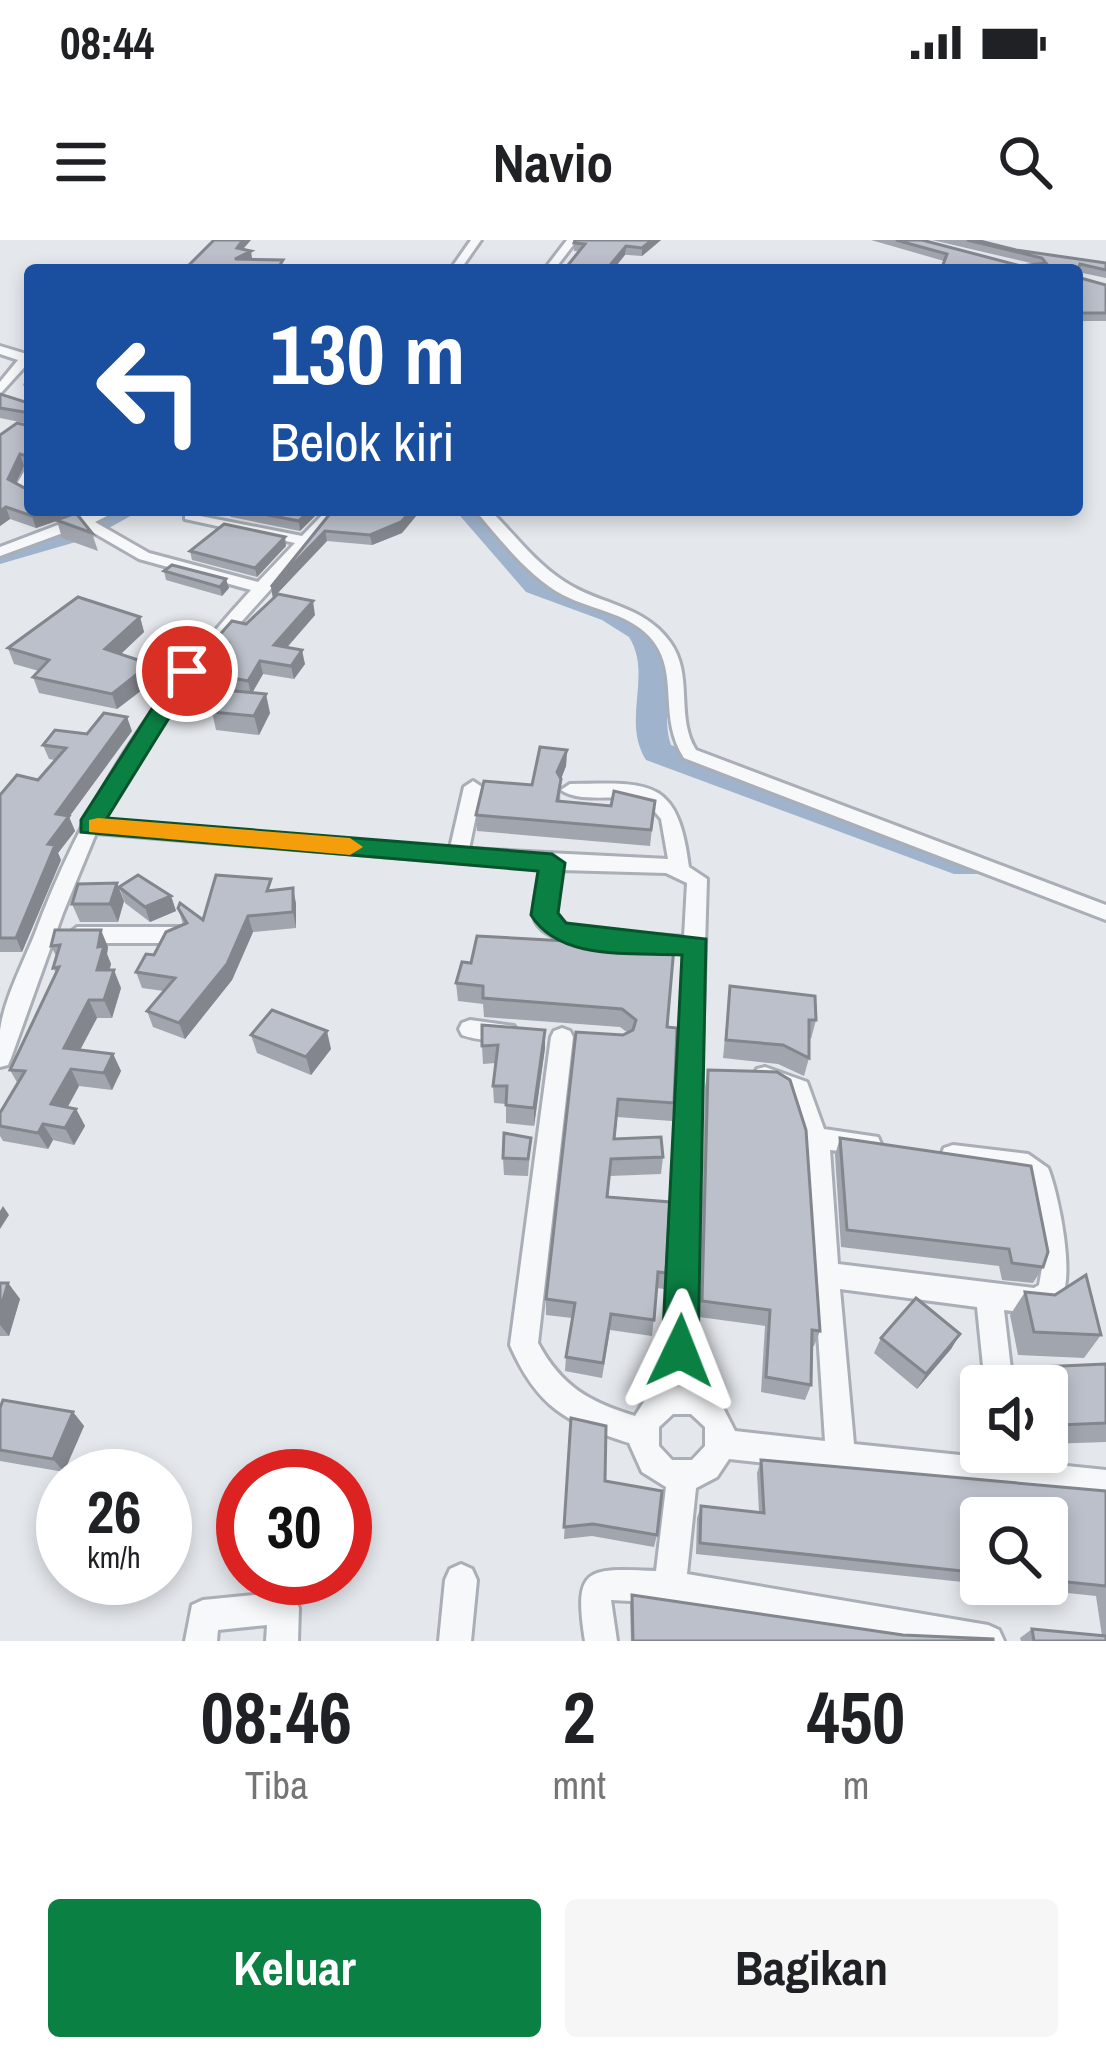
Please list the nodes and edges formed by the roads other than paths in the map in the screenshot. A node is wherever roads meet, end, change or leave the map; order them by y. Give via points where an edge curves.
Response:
1 (550, 240) edge
2 (572, 240) edge
3 (561, 256) junction
4 (554, 264) edge
5 (24, 362) edge
6 (5, 397) edge
7 (75, 516) edge
8 (105, 516) edge
9 (329, 516) edge
10 (488, 516) edge
11 (190, 517) dead end
12 (94, 526) junction
13 (304, 541) junction
14 (0, 552) edge
15 (259, 587) junction
16 (473, 787) dead end
17 (570, 790) dead end
18 (90, 826) junction
19 (458, 855) junction
20 (552, 863) junction
21 (679, 868) junction
22 (1106, 914) edge
23 (46, 935) junction
24 (179, 935) edge
25 (697, 946) junction
26 (470, 1030) dead end
27 (0, 1058) edge
28 (711, 1071) junction
29 (816, 1138) junction
30 (826, 1275) junction
31 (989, 1296) junction
32 (996, 1365) edge
33 (678, 1398) junction
34 (643, 1433) junction
35 (721, 1444) junction
36 (841, 1456) junction
37 (960, 1461) edge
38 (1051, 1473) edge
39 (682, 1477) junction
40 (1106, 1485) edge
41 (460, 1580) dead end
42 (670, 1587) junction
43 (201, 1641) edge
44 (282, 1641) edge
45 (455, 1641) edge
46 (601, 1641) edge
47 (988, 1641) edge

1 - 3 street
2 - 3 street
3 - 4 street
5 - 6 street
7 - 12 street
8 - 12 street
9 - 13 street
10 - 22 street via 552,581 627,610 666,645 677,734 690,754
11 - 13 street
12 - 14 street
12 - 15 street via 164,564
13 - 15 street
15 - 18 street via 187,671
16 - 19 street
17 - 21 street via 644,792 662,800 676,821
18 - 19 street
18 - 23 street
19 - 20 street
20 - 21 street
20 - 25 street via 544,915 557,930
21 - 25 street via 697,879
23 - 24 street
23 - 27 street
25 - 28 street
26 - 34 street via 572,1037 538,1141 524,1345 571,1410
28 - 29 street via 792,1083
28 - 33 street
29 - 30 street
29 - 31 street via 1028,1165 1039,1176 1052,1292 1037,1301
30 - 31 street
30 - 36 street
31 - 32 street
33 - 34 street via 654,1408
33 - 35 street via 709,1412
34 - 39 street via 653,1463
35 - 36 street
35 - 39 street via 715,1462
36 - 37 street
38 - 40 street
39 - 42 street
41 - 45 street
42 - 46 street via 603,1584 594,1598
42 - 47 street
43 - 44 street via 203,1616 283,1608

